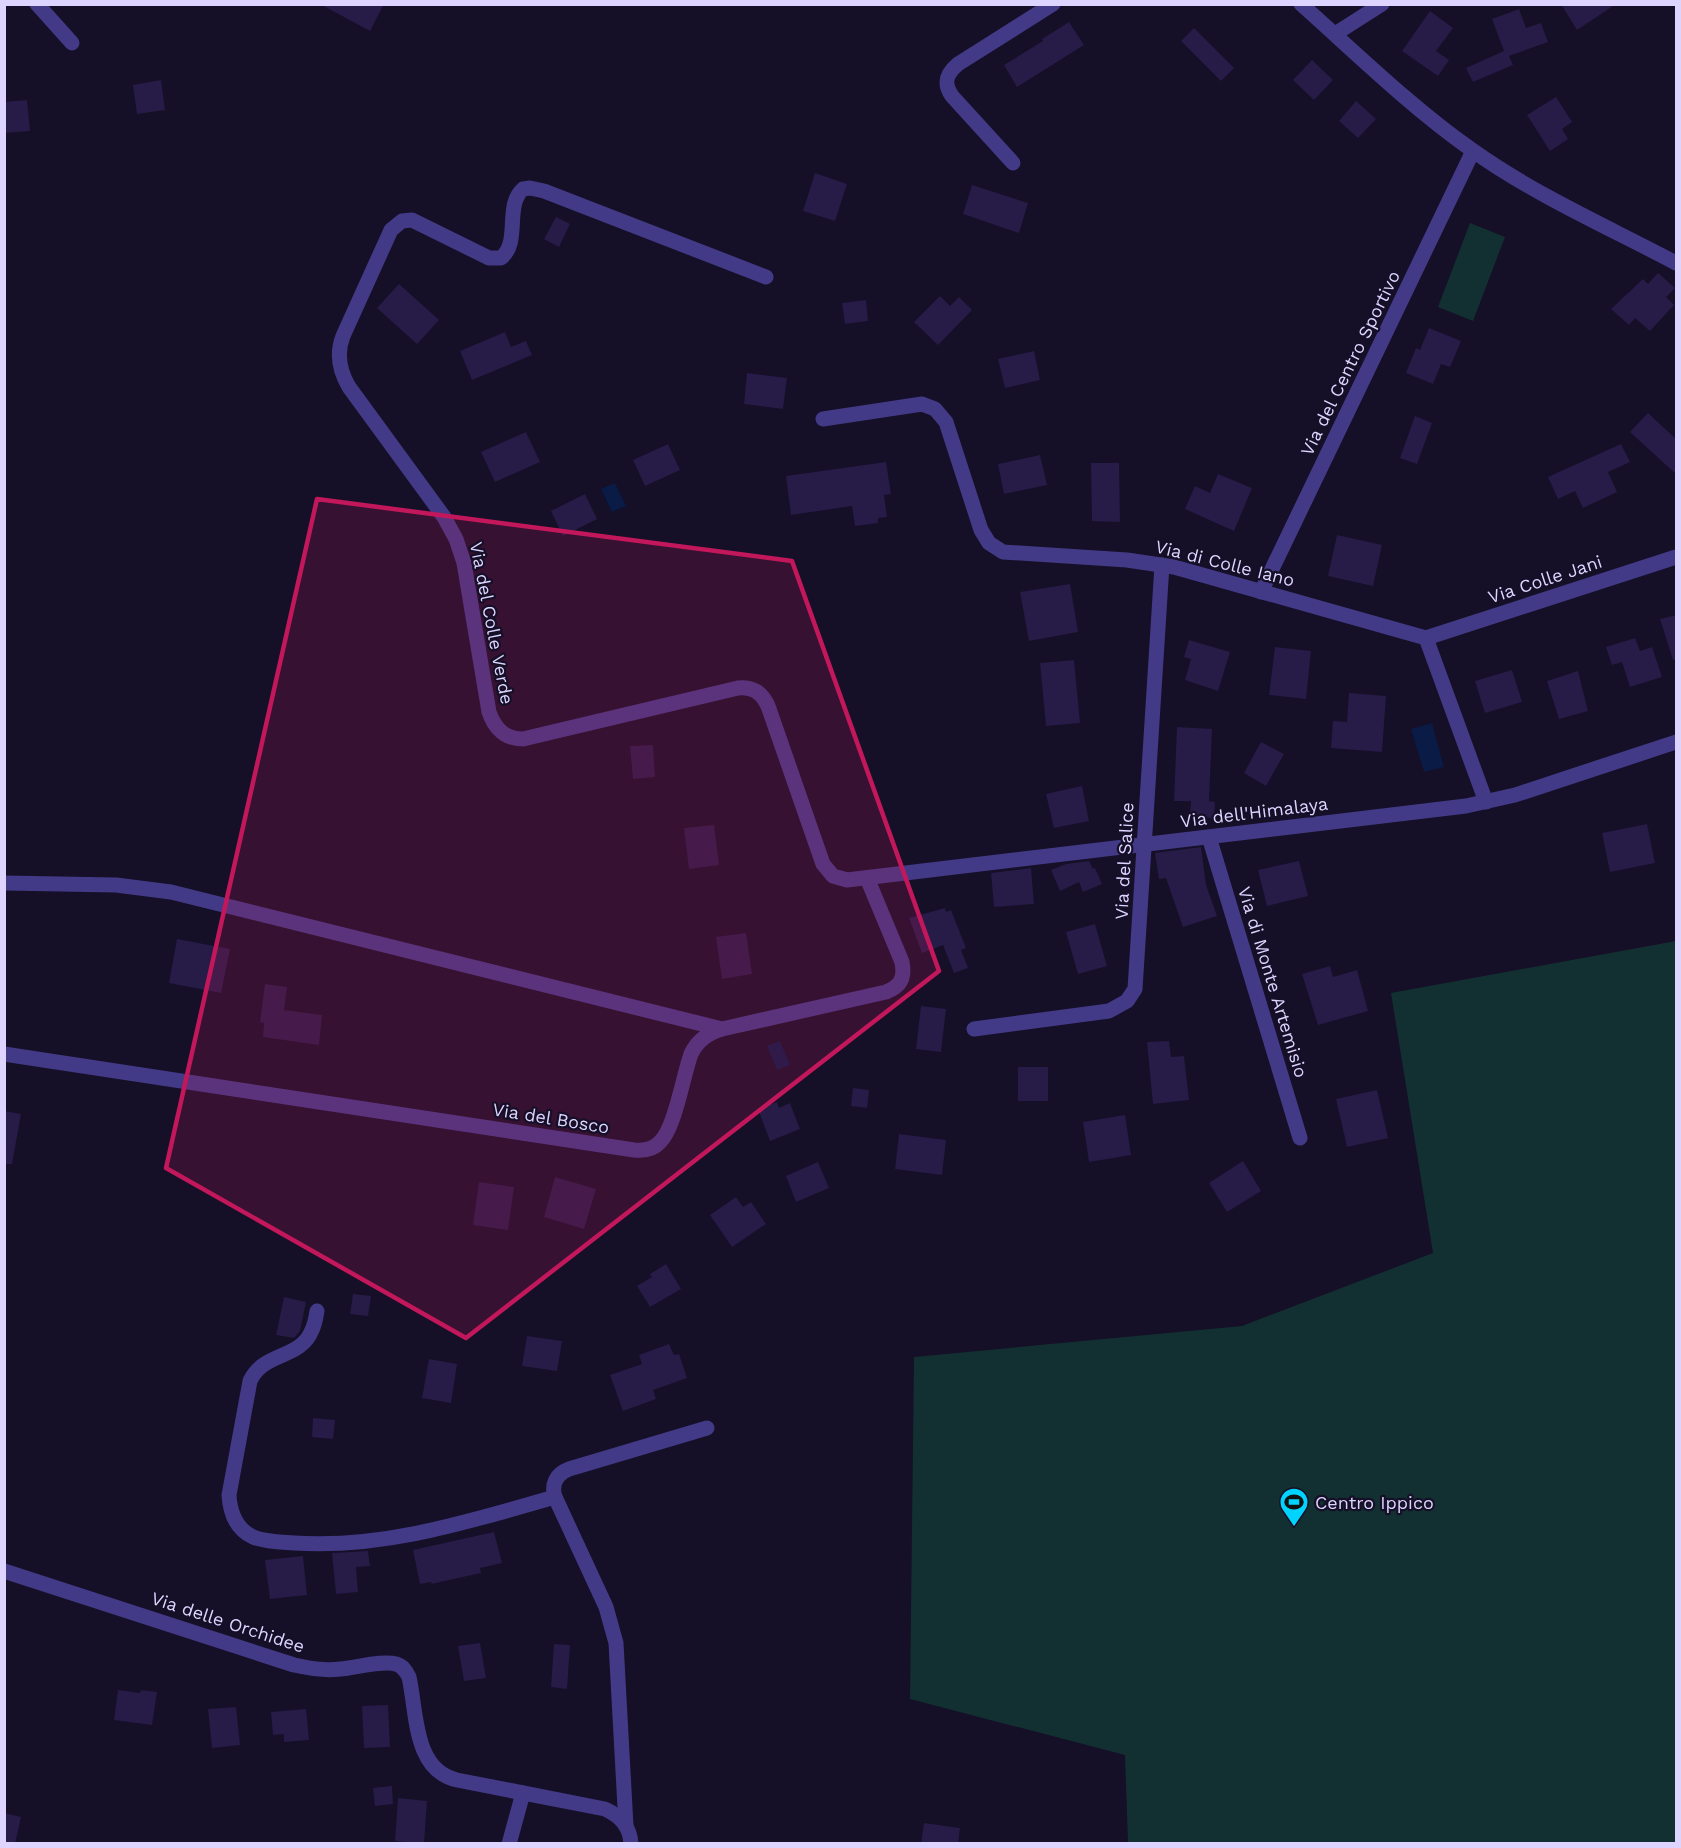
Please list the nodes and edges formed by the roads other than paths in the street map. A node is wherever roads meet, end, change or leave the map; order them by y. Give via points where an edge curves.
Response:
1 (37, 4) edge
2 (1053, 4) edge
3 (1301, 4) edge
4 (1382, 4) edge
5 (1335, 34) junction
6 (72, 43) dead end
7 (1473, 151) junction
8 (1012, 163) dead end
9 (1677, 263) edge
10 (766, 277) dead end
11 (824, 419) dead end
12 (1677, 557) edge
13 (1162, 565) junction
14 (1261, 592) junction
15 (1426, 638) junction
16 (1677, 742) edge
17 (1486, 802) junction
18 (1209, 837) junction
19 (1143, 845) junction
20 (829, 873) joint
21 (867, 878) junction
22 (4, 883) edge
23 (722, 1029) junction
24 (974, 1029) dead end
25 (4, 1054) edge
26 (1300, 1138) dead end
27 (317, 1311) dead end
28 (707, 1428) dead end
29 (555, 1497) junction
30 (4, 1571) edge
31 (523, 1793) junction
32 (626, 1826) junction
33 (509, 1844) edge
34 (631, 1844) edge

1 - 6 street
2 - 8 street via 962,61 947,77 949,92
3 - 5 street
4 - 5 street
5 - 7 street via 1420,110
7 - 9 street via 1515,178
7 - 14 street, Via del Centro Sportivo
10 - 20 street, Via del Colle Verde via 544,191 524,189 516,199 509,249 501,258 484,255 416,222 397,223 342,336 340,368 349,387 444,517 459,546 492,720 505,735 523,739 738,688 754,689 768,706 818,853
11 - 13 street, Via di Colle Iano via 931,406 946,422 979,525 994,548 1009,553
12 - 15 street, Via Colle Jani
13 - 14 street, Via di Colle Iano
13 - 19 street, Via del Salice
14 - 15 street, Via di Colle Iano
15 - 17 street
16 - 17 street, Via dell'Himalaya
17 - 18 street, Via dell'Himalaya
18 - 19 street, Via dell'Himalaya
18 - 26 street, Via di Monte Artemisio
19 - 21 street, Via dell'Himalaya
19 - 24 street, Via del Salice via 1136,983 1132,995 1115,1009 1104,1012
20 - 21 street, Via dell'Himalaya via 843,880
21 - 23 street, Via del Bosco via 902,962 900,983 886,992
22 - 23 street via 116,885 171,892
23 - 25 street, Via del Bosco via 706,1035 694,1049 667,1133 656,1146 646,1150
27 - 29 street via 313,1329 303,1344 265,1362 250,1381 229,1495 232,1513 244,1530 252,1536 285,1543 355,1542 448,1527
28 - 29 street via 563,1471 555,1480
29 - 32 street via 606,1607 615,1637
30 - 31 street, Via delle Orchidee via 294,1665 333,1670 396,1664 409,1677 422,1744 437,1770 451,1779
31 - 32 street, Via delle Orchidee via 605,1809
31 - 33 street
32 - 34 street

